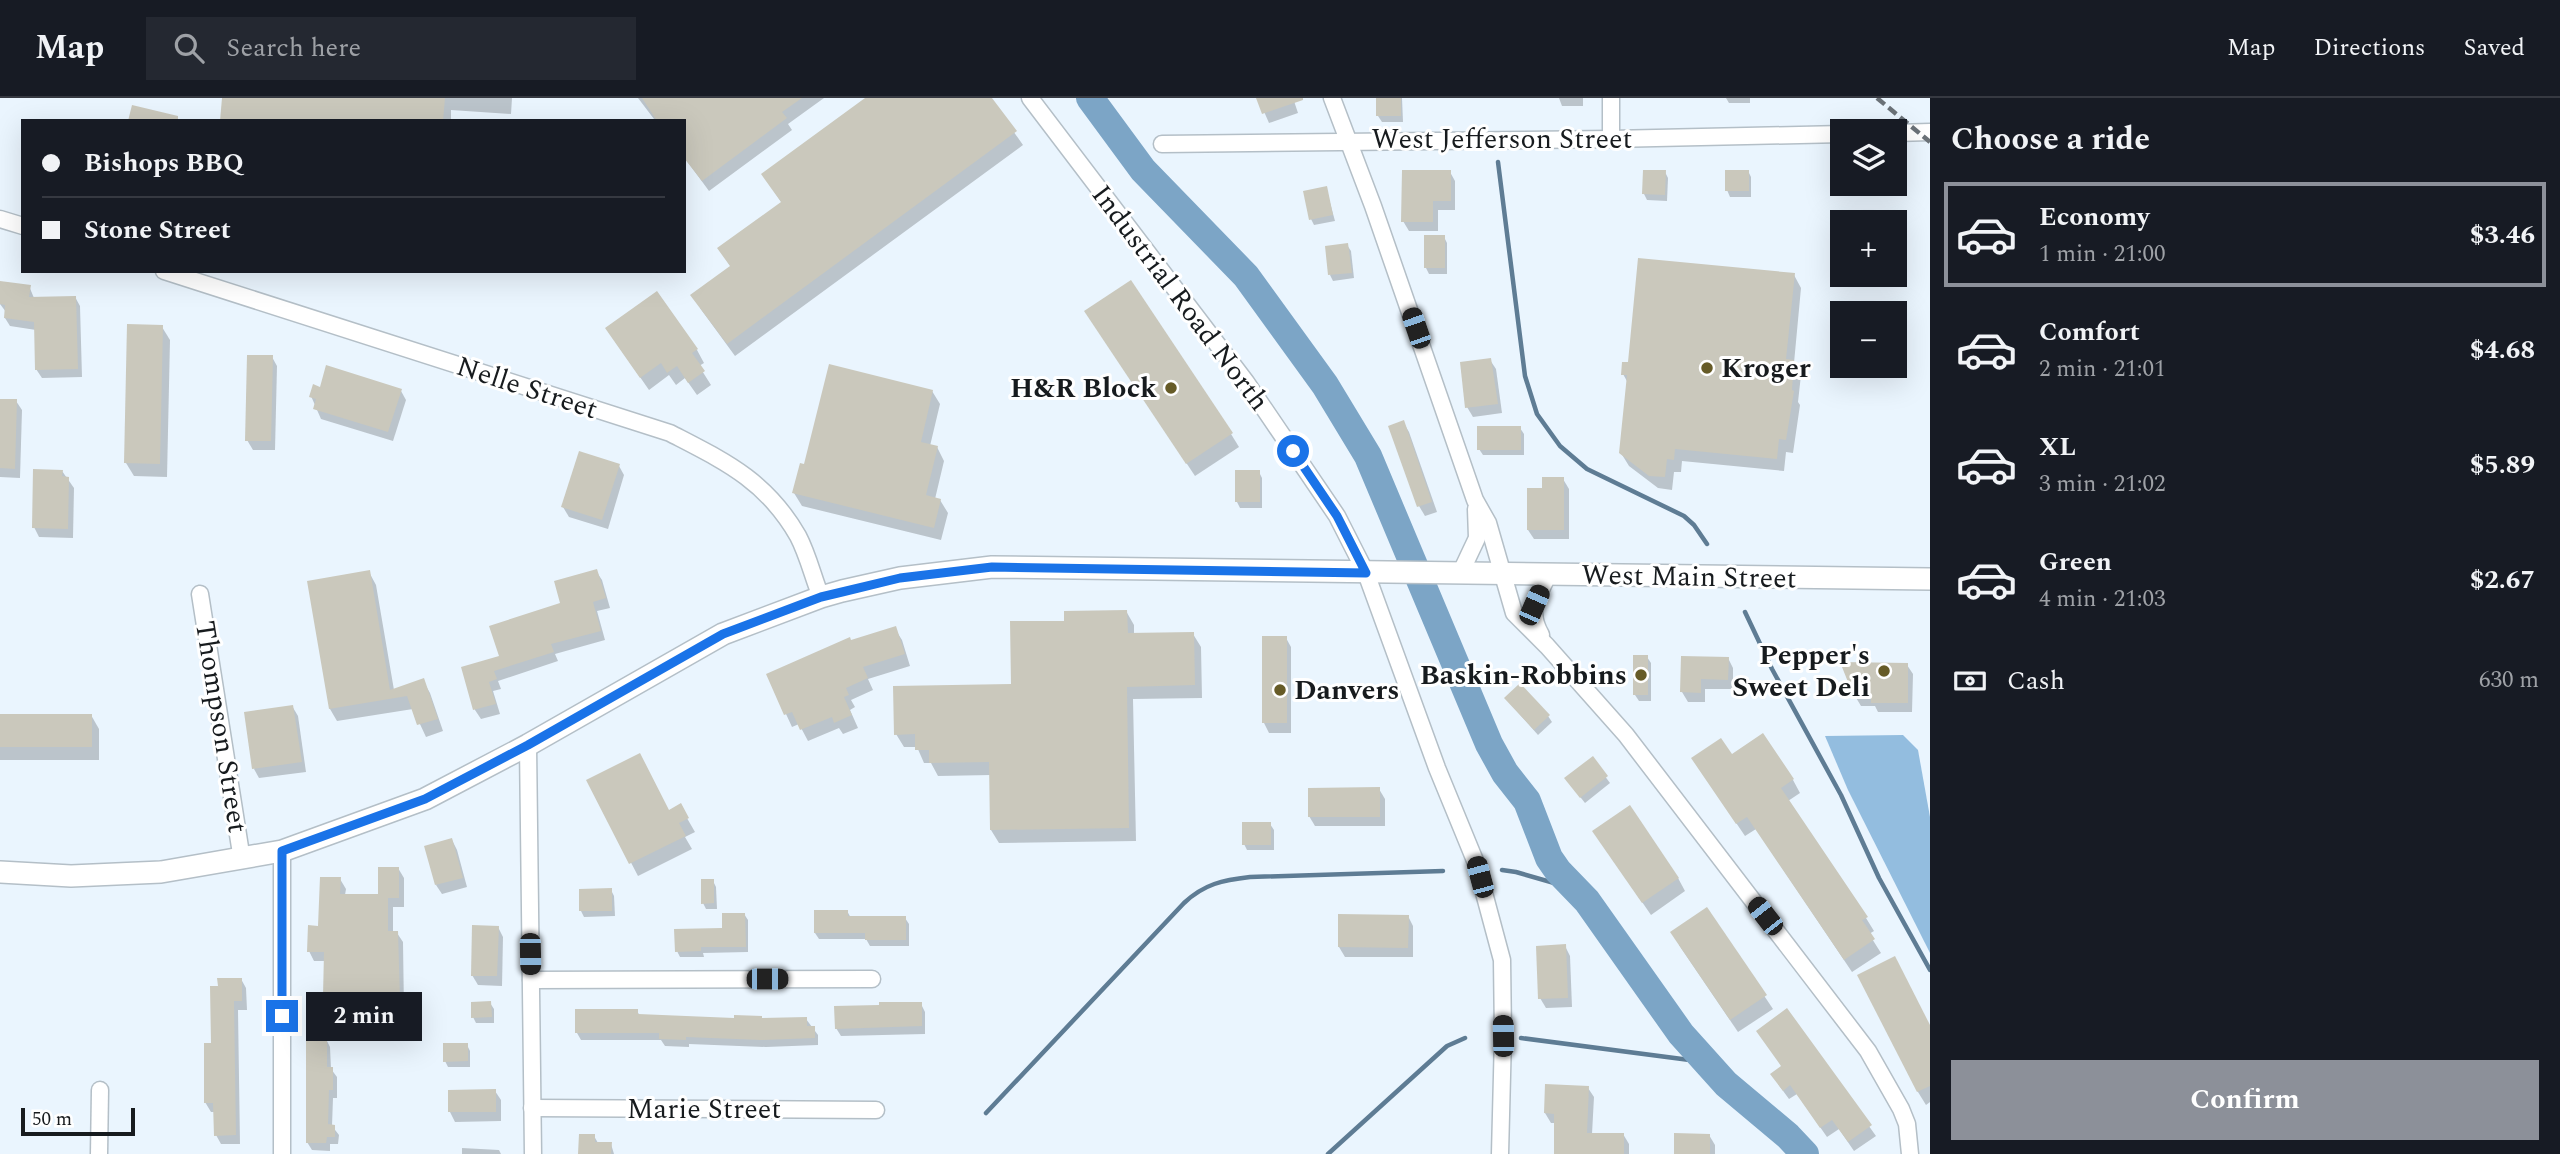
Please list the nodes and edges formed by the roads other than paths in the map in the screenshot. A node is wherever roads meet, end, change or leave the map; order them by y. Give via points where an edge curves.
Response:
1 (1030, 98) edge
2 (1332, 98) edge
3 (1611, 98) edge
4 (1930, 132) edge
5 (1907, 133) edge
6 (1830, 134) edge
7 (1611, 139) junction
8 (1347, 141) junction
9 (1162, 144) dead end
10 (0, 219) edge
11 (21, 225) edge
12 (169, 273) edge
13 (1475, 500) junction
14 (1366, 573) junction
15 (1460, 574) junction
16 (1503, 575) junction
17 (1548, 575) junction
18 (1930, 579) edge
19 (200, 594) dead end
20 (821, 597) junction
21 (1547, 646) junction
22 (528, 745) junction
23 (282, 851) junction
24 (242, 860) junction
25 (0, 872) edge
26 (872, 979) dead end
27 (531, 980) junction
28 (100, 1090) dead end
29 (532, 1108) junction
30 (876, 1110) dead end
31 (99, 1154) edge
32 (282, 1154) edge
33 (533, 1154) edge
34 (1500, 1154) edge
35 (1910, 1154) edge

1 - 14 street, Industrial Road North via 1246,382 1337,516
2 - 8 street
3 - 7 street
4 - 5 street
6 - 7 street, West Jefferson Street
7 - 8 street, West Jefferson Street
8 - 9 street, West Jefferson Street
8 - 13 street
10 - 11 street
12 - 20 street, Nelle Street via 681,439 727,462 762,488 798,537
13 - 15 street via 1477,538
13 - 16 street via 1488,523
14 - 15 main road, West Main Street
14 - 20 main road, West Main Street via 992,567 900,578
14 - 34 street, Industrial Road North via 1476,863 1502,960
15 - 16 main road, West Main Street
16 - 17 main road, West Main Street
16 - 21 street via 1514,613
17 - 18 main road, West Main Street
17 - 21 street via 1533,612
19 - 24 street, Thompson Street
20 - 22 main road, West Main Street via 723,634
21 - 35 street via 1626,735 1868,1051 1901,1109
22 - 23 main road, West Main Street via 425,799
22 - 27 street
23 - 24 main road, West Main Street
23 - 32 street
24 - 25 main road, West Main Street via 161,873 71,876
26 - 27 street
27 - 29 street
28 - 31 street
29 - 30 street, Marie Street
29 - 33 street

